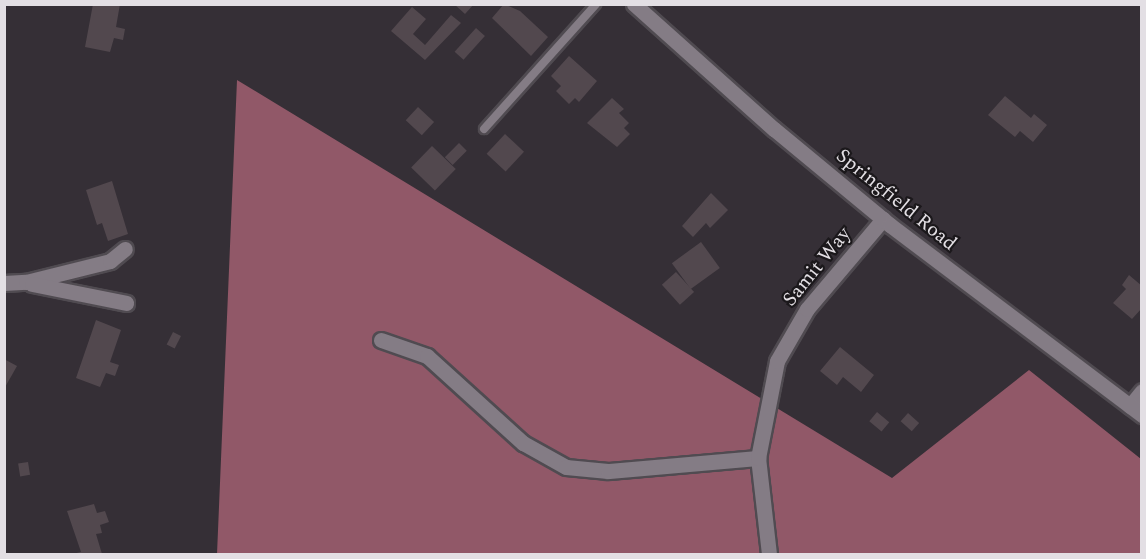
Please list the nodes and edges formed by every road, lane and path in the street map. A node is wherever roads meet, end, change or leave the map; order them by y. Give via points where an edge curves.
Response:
1 (596, 4) edge
2 (634, 4) edge
3 (484, 129) dead end
4 (883, 219) junction
5 (124, 249) dead end
6 (26, 282) junction
7 (4, 283) edge
8 (126, 303) dead end
9 (381, 340) dead end
10 (1142, 391) edge
11 (1136, 410) edge
12 (758, 458) junction
13 (769, 555) edge

1 - 3 lane
2 - 4 street, Springfield Road via 774,129
4 - 11 street, Springfield Road
4 - 12 street, Samit Way via 807,309 777,361
5 - 6 street via 110,261
6 - 7 street
6 - 8 street
9 - 12 street via 427,356 523,443 566,467 608,471
10 - 11 street
12 - 13 street, Samit Way

